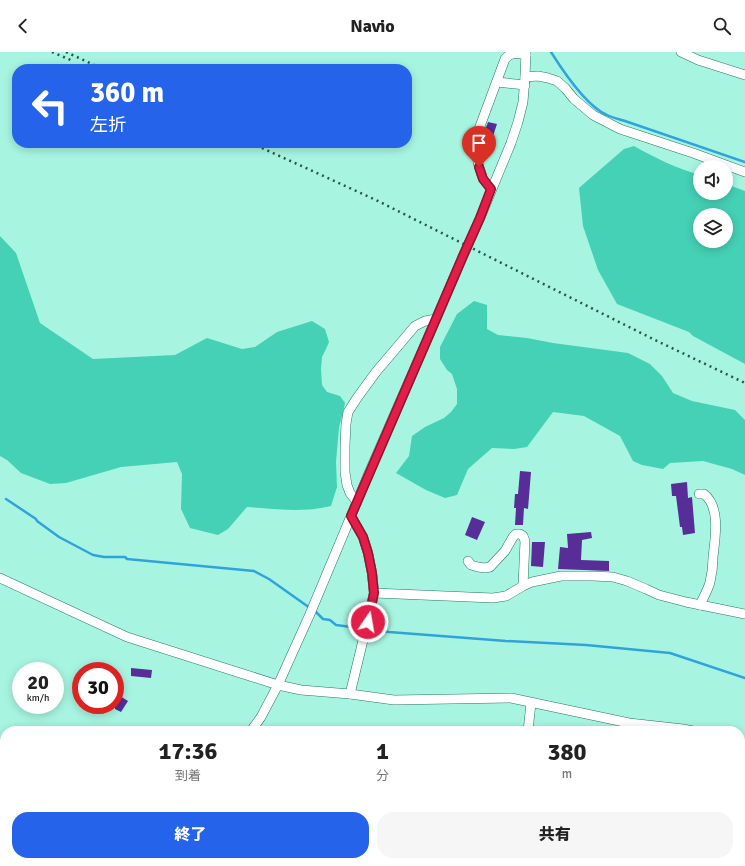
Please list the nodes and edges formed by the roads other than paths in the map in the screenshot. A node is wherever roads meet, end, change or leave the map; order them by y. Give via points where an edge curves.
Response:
1 (682, 52) edge
2 (526, 54) edge
3 (745, 75) edge
4 (525, 81) junction
5 (497, 82) junction
6 (745, 172) edge
7 (491, 189) junction
8 (436, 319) junction
9 (699, 494) dead end
10 (357, 502) junction
11 (351, 516) junction
12 (468, 561) dead end
13 (0, 578) edge
14 (523, 586) junction
15 (374, 593) junction
16 (700, 605) junction
17 (745, 614) edge
18 (278, 685) junction
19 (350, 694) junction
20 (531, 703) junction
21 (255, 726) edge
22 (529, 726) edge
23 (656, 726) edge

1 - 3 street via 698,60
2 - 4 street
2 - 5 street via 508,55
4 - 5 street
4 - 6 street via 538,76 557,81 593,115 620,129
4 - 7 street via 518,122
5 - 7 street via 476,137 479,167 483,179
7 - 8 street
8 - 10 street
8 - 10 street via 415,326 376,372 348,412 346,472 350,493
9 - 16 street via 707,496 711,502 716,530 713,569
10 - 11 street
11 - 15 street via 363,537 368,553
11 - 18 street
12 - 14 street via 478,567 490,566 505,551 513,537 520,534 525,541
13 - 18 street via 127,637
14 - 15 street via 506,596 493,598
14 - 16 street via 560,576 613,577 659,595
15 - 19 street
16 - 17 street
18 - 19 street via 300,690
18 - 21 street
19 - 20 street via 394,700 511,698
20 - 22 street
20 - 23 street

